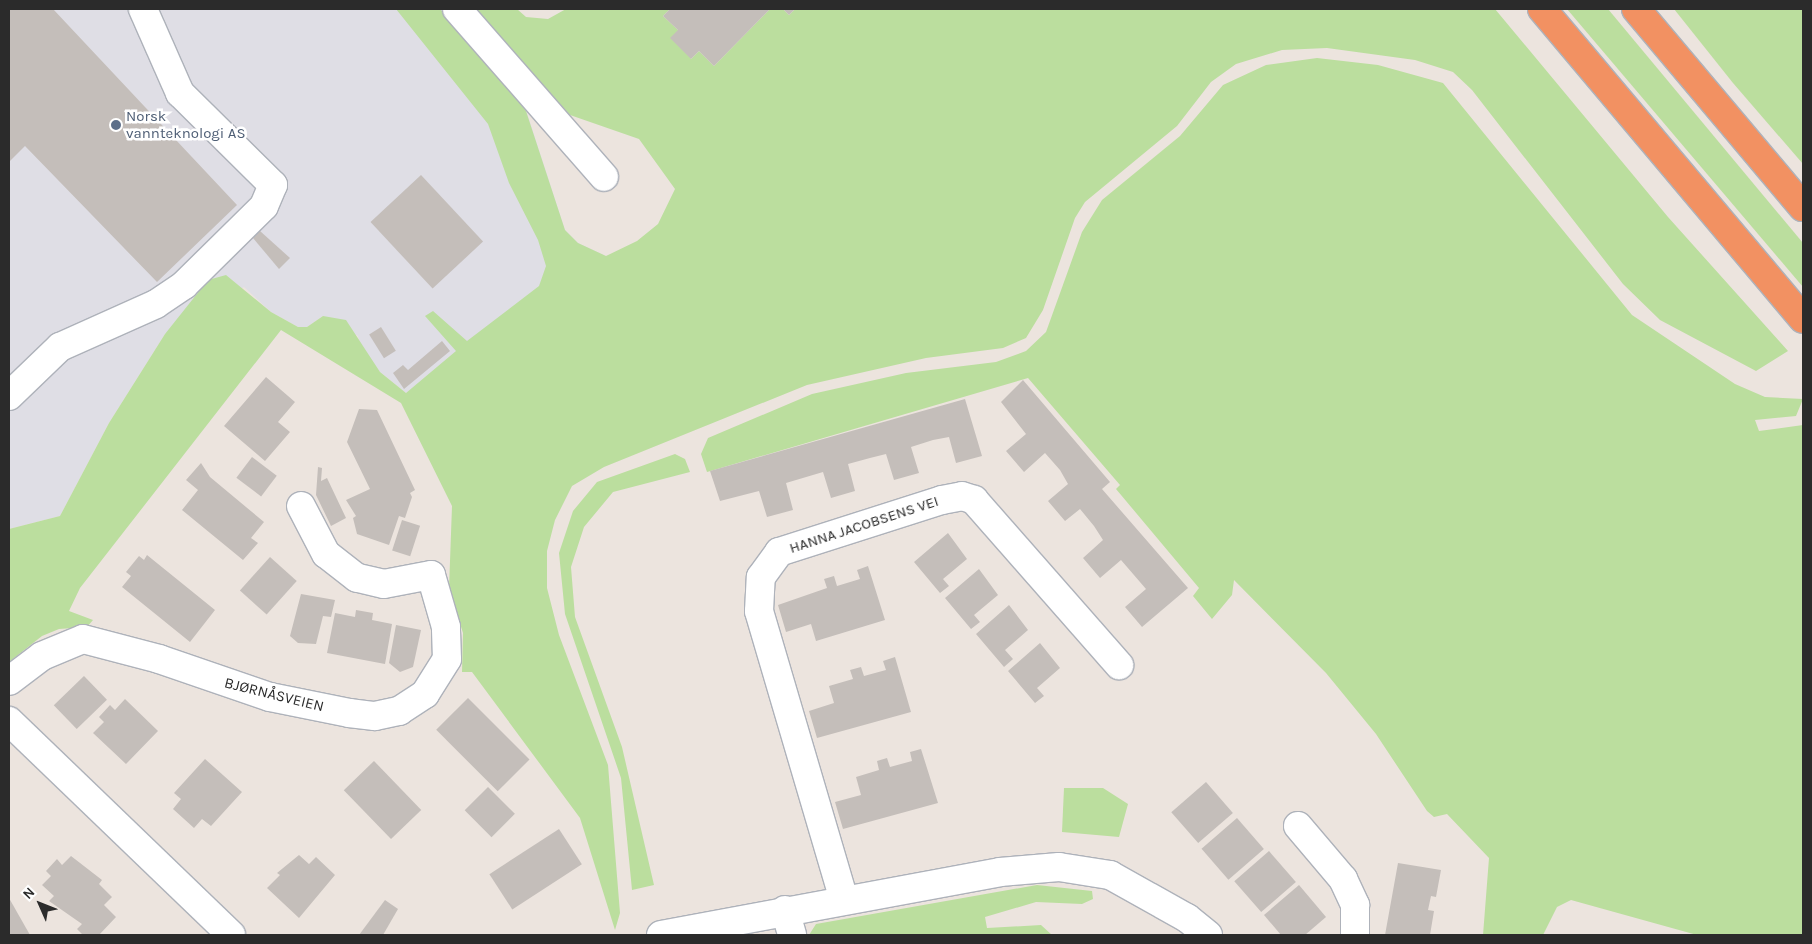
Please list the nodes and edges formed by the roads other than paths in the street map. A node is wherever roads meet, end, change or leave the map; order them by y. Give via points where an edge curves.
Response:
1 (142, 9) edge
2 (457, 9) edge
3 (1542, 9) edge
4 (1636, 9) edge
5 (604, 177) dead end
6 (1803, 207) edge
7 (1803, 320) edge
8 (9, 396) edge
9 (301, 506) dead end
10 (1119, 665) dead end
11 (9, 681) edge
12 (9, 721) edge
13 (1298, 826) dead end
14 (844, 900) junction
15 (788, 923) edge
16 (231, 935) edge
17 (661, 935) edge
18 (1208, 935) edge
19 (1355, 935) edge

1 - 8 street via 180,93 273,185 264,206 184,285 156,304 60,347
2 - 5 street
3 - 7 highway
4 - 6 highway
9 - 11 street, BJØRNÅSVEIEN via 326,554 357,578 384,584 431,575 446,627 447,659 425,694 399,711 366,715 270,697 159,659 83,639 42,656
10 - 14 street, HANNA JACOBSENS VEI via 974,500 962,496 779,552 761,577 759,611
12 - 16 street
13 - 19 street via 1343,879 1355,905
14 - 15 street
14 - 18 street via 1000,872 1059,867 1096,870 1187,918
15 - 17 street

